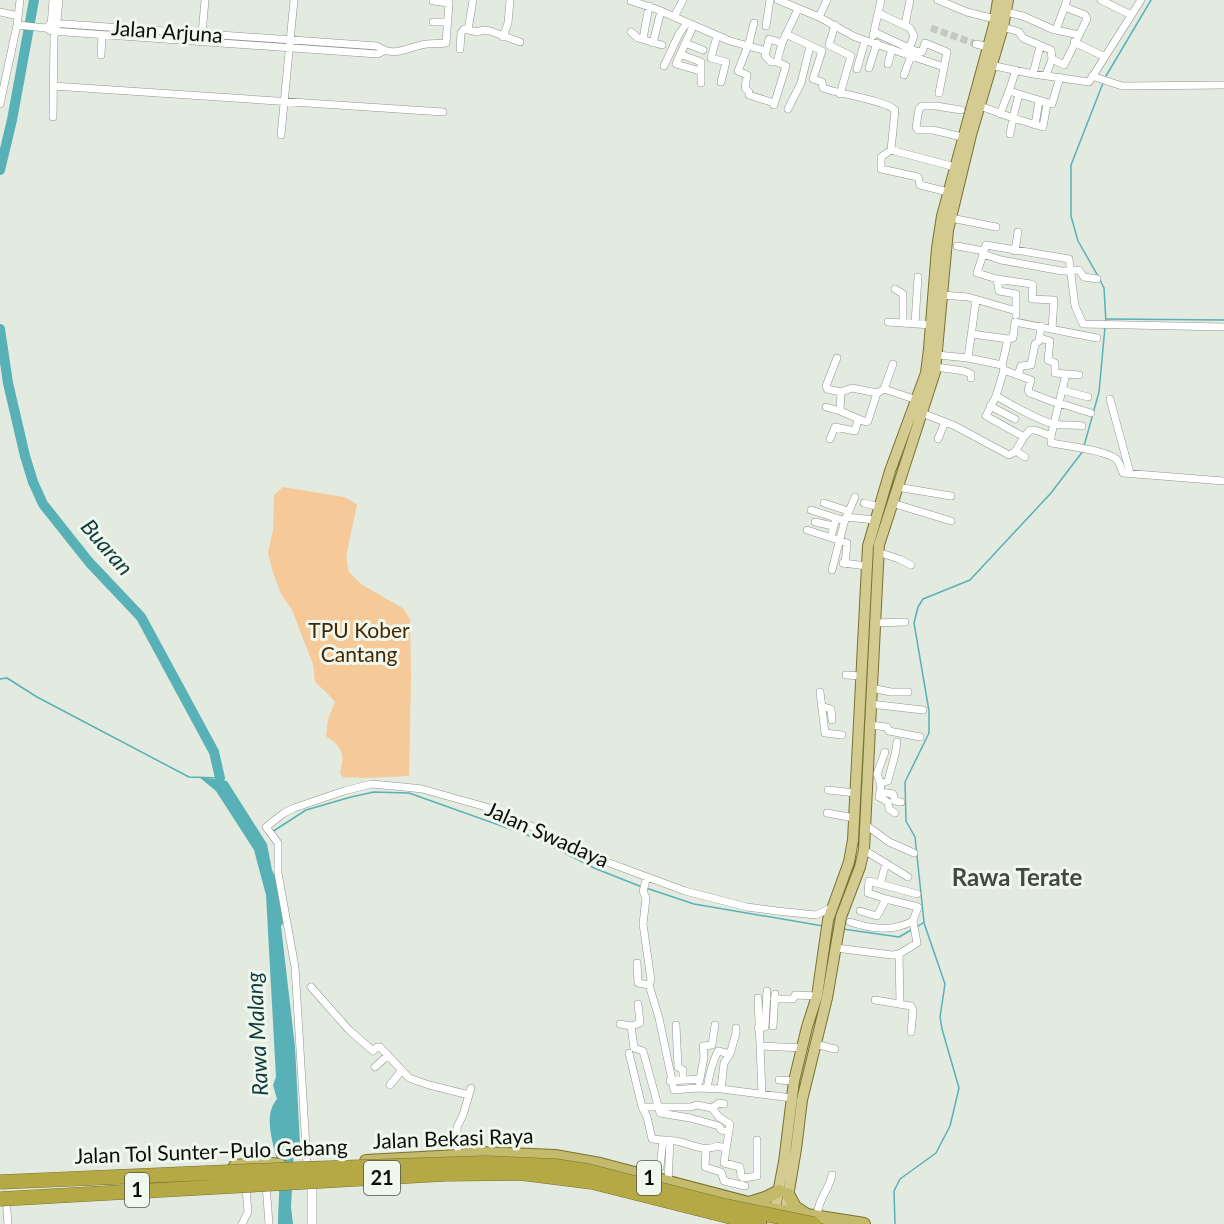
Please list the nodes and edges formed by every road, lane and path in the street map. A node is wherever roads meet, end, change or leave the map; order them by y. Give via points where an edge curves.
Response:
1 (20, 0) edge
2 (53, 0) edge
3 (59, 0) edge
4 (205, 0) edge
5 (294, 0) edge
6 (473, 0) edge
7 (510, 0) edge
8 (659, 0) edge
9 (683, 0) edge
10 (770, 0) edge
11 (778, 0) edge
12 (827, 0) edge
13 (881, 0) edge
14 (910, 0) edge
15 (938, 0) edge
16 (998, 0) edge
17 (1101, 0) edge
18 (1142, 0) edge
19 (433, 1) edge
20 (631, 1) edge
21 (1066, 4) edge
22 (1007, 6) edge
23 (655, 8) junction
24 (798, 9) junction
25 (0, 12) edge
26 (878, 13) junction
27 (1131, 15) junction
28 (18, 16) junction
29 (674, 16) junction
30 (819, 17) junction
31 (433, 22) dead end
32 (448, 22) junction
33 (754, 22) dead end
34 (999, 23) junction
35 (690, 24) junction
36 (19, 25) junction
37 (835, 25) junction
38 (905, 25) junction
39 (766, 26) dead end
40 (51, 29) junction
41 (468, 30) junction
42 (1055, 30) junction
43 (631, 32) dead end
44 (874, 32) junction
45 (131, 33) junction
46 (202, 34) junction
47 (786, 34) junction
48 (102, 35) junction
49 (1079, 35) junction
50 (717, 36) junction
51 (192, 37) junction
52 (503, 37) junction
53 (643, 39) junction
54 (237, 41) junction
55 (322, 42) junction
56 (520, 42) dead end
57 (871, 42) junction
58 (1074, 42) junction
59 (652, 43) junction
60 (782, 43) junction
61 (289, 44) junction
62 (685, 44) junction
63 (976, 44) tunnel mouth
64 (662, 45) dead end
65 (747, 46) junction
66 (810, 46) junction
67 (988, 47) junction
68 (1040, 47) junction
69 (460, 49) dead end
70 (892, 49) junction
71 (703, 50) dead end
72 (321, 51) junction
73 (384, 51) junction
74 (766, 51) junction
75 (910, 52) junction
76 (101, 55) dead end
77 (1104, 57) junction
78 (1052, 59) junction
79 (777, 62) junction
80 (888, 64) dead end
81 (988, 64) junction
82 (664, 66) dead end
83 (944, 67) junction
84 (869, 68) dead end
85 (857, 69) dead end
86 (1016, 70) junction
87 (904, 75) dead end
88 (1033, 75) junction
89 (1046, 75) junction
90 (1094, 77) junction
91 (1059, 78) junction
92 (721, 82) dead end
93 (701, 83) dead end
94 (53, 86) junction
95 (1224, 86) edge
96 (1009, 91) junction
97 (939, 93) dead end
98 (840, 94) junction
99 (1019, 94) junction
100 (284, 101) junction
101 (1043, 102) junction
102 (0, 105) edge
103 (980, 106) junction
104 (788, 109) dead end
105 (961, 110) dead end
106 (443, 112) dead end
107 (1000, 114) junction
108 (53, 117) dead end
109 (1012, 118) junction
110 (1010, 134) dead end
111 (281, 135) dead end
112 (962, 136) junction
113 (891, 150) junction
114 (955, 167) junction
115 (948, 192) junction
116 (951, 218) junction
117 (996, 227) dead end
118 (1018, 232) dead end
119 (957, 246) dead end
120 (1015, 251) junction
121 (984, 253) junction
122 (941, 257) junction
123 (1072, 270) junction
124 (918, 276) dead end
125 (997, 279) junction
126 (1097, 279) dead end
127 (895, 290) dead end
128 (942, 295) junction
129 (976, 300) junction
130 (888, 322) dead end
131 (903, 322) junction
132 (915, 323) junction
133 (931, 325) junction
134 (1041, 326) junction
135 (1224, 327) edge
136 (1052, 329) junction
137 (972, 334) junction
138 (1040, 338) junction
139 (1097, 338) dead end
140 (1008, 339) junction
141 (937, 355) junction
142 (837, 357) dead end
143 (968, 358) junction
144 (893, 364) dead end
145 (936, 367) junction
146 (1003, 368) junction
147 (1066, 374) junction
148 (1018, 375) junction
149 (1079, 375) dead end
150 (971, 378) dead end
151 (1062, 390) junction
152 (881, 391) junction
153 (841, 392) junction
154 (996, 396) junction
155 (1089, 397) dead end
156 (1110, 399) dead end
157 (917, 400) junction
158 (1057, 402) junction
159 (990, 406) junction
160 (826, 407) dead end
161 (840, 411) junction
162 (922, 413) junction
163 (1091, 413) dead end
164 (1015, 419) dead end
165 (858, 420) junction
166 (945, 422) junction
167 (1053, 423) junction
168 (1082, 426) dead end
169 (1051, 436) junction
170 (1024, 437) junction
171 (830, 439) dead end
172 (938, 439) dead end
173 (1015, 452) junction
174 (1025, 457) dead end
175 (1130, 473) junction
176 (1224, 482) edge
177 (897, 487) junction
178 (951, 496) dead end
179 (855, 497) dead end
180 (824, 502) dead end
181 (864, 503) dead end
182 (892, 503) junction
183 (879, 507) junction
184 (811, 510) dead end
185 (846, 516) junction
186 (836, 518) junction
187 (875, 520) junction
188 (951, 521) dead end
189 (815, 522) dead end
190 (833, 526) junction
191 (807, 530) dead end
192 (831, 537) junction
193 (838, 542) junction
194 (878, 552) junction
195 (834, 560) junction
196 (845, 564) junction
197 (911, 565) dead end
198 (867, 566) junction
199 (832, 570) dead end
200 (905, 622) dead end
201 (874, 623) junction
202 (846, 675) dead end
203 (861, 676) junction
204 (871, 688) junction
205 (820, 692) dead end
206 (908, 692) dead end
207 (870, 704) junction
208 (824, 707) junction
209 (923, 710) dead end
210 (832, 720) dead end
211 (869, 725) junction
212 (850, 736) junction
213 (920, 737) dead end
214 (897, 742) dead end
215 (885, 752) dead end
216 (868, 757) junction
217 (882, 760) junction
218 (868, 780) junction
219 (881, 786) junction
220 (828, 790) dead end
221 (856, 793) junction
222 (901, 802) dead end
223 (827, 813) dead end
224 (895, 813) dead end
225 (854, 818) junction
226 (866, 825) junction
227 (864, 850) junction
228 (914, 853) dead end
229 (886, 863) junction
230 (908, 877) dead end
231 (645, 884) junction
232 (880, 884) junction
233 (917, 894) dead end
234 (886, 899) junction
235 (837, 909) junction
236 (860, 911) dead end
237 (840, 921) junction
238 (914, 923) junction
239 (833, 944) junction
240 (899, 954) junction
241 (637, 963) dead end
242 (649, 985) junction
243 (311, 987) dead end
244 (767, 991) dead end
245 (817, 996) junction
246 (758, 998) dead end
247 (875, 1000) dead end
248 (900, 1003) junction
249 (638, 1004) dead end
250 (620, 1024) dead end
251 (676, 1025) dead end
252 (715, 1025) dead end
253 (631, 1026) junction
254 (773, 1026) dead end
255 (736, 1028) dead end
256 (758, 1028) junction
257 (911, 1032) dead end
258 (815, 1044) junction
259 (761, 1046) junction
260 (802, 1048) junction
261 (835, 1049) dead end
262 (629, 1053) dead end
263 (730, 1054) junction
264 (388, 1055) junction
265 (695, 1056) dead end
266 (704, 1057) junction
267 (375, 1067) dead end
268 (402, 1070) junction
269 (683, 1079) junction
270 (700, 1079) junction
271 (779, 1080) dead end
272 (670, 1081) junction
273 (794, 1082) junction
274 (390, 1085) dead end
275 (698, 1088) junction
276 (707, 1089) junction
277 (722, 1089) junction
278 (762, 1093) junction
279 (792, 1098) junction
280 (724, 1104) dead end
281 (658, 1106) junction
282 (642, 1107) junction
283 (712, 1108) junction
284 (728, 1132) junction
285 (666, 1140) junction
286 (757, 1140) dead end
287 (726, 1148) junction
288 (791, 1148) junction
289 (706, 1149) junction
290 (458, 1156) junction
291 (545, 1156) junction
292 (304, 1164) junction
293 (660, 1167) dead end
294 (832, 1175) dead end
295 (542, 1179) junction
296 (746, 1182) junction
297 (668, 1183) junction
298 (302, 1184) junction
299 (270, 1186) junction
300 (246, 1189) junction
301 (2, 1192) edge
302 (784, 1192) junction
303 (745, 1202) junction
304 (781, 1215) edge
305 (815, 1219) edge
306 (720, 1221) junction
307 (8, 1224) edge
308 (243, 1224) edge
309 (269, 1224) edge
310 (312, 1224) edge
311 (734, 1224) edge
312 (748, 1224) edge
313 (759, 1224) edge
314 (772, 1224) edge
315 (864, 1224) edge

1 - 28 street
2 - 40 street
3 - 40 street
4 - 46 street
5 - 61 street
6 - 41 street
7 - 52 street
8 - 23 street
9 - 29 street
10 - 39 street
11 - 24 street
12 - 30 street
13 - 26 street
14 - 38 street
15 - 34 street
16 - 34 main road
17 - 27 street
18 - 27 street
19 - 32 street via 449,3
20 - 23 street
21 - 42 street
21 - 49 street via 1087,16
22 - 34 main road
22 - 42 street
23 - 29 street
23 - 53 street
23 - 59 street
24 - 30 street
24 - 47 street
25 - 28 street
26 - 38 street
26 - 44 street
27 - 77 street
28 - 36 street
29 - 35 street
30 - 37 street
31 - 32 street
32 - 73 street via 446,43 408,47 397,53
33 - 65 street
34 - 67 main road
34 - 68 street
34 - 81 main road
35 - 50 street
35 - 62 street
35 - 82 street via 679,34
36 - 40 street, Jalan Arjuna
36 - 102 street
37 - 57 street
37 - 98 street via 829,45 851,56
38 - 75 street via 914,34
40 - 45 street, Jalan Arjuna
40 - 48 street, Jalan Arjuna
40 - 94 street
41 - 52 street via 490,31
41 - 69 street via 462,30
42 - 49 street
43 - 53 street
44 - 57 street
44 - 75 street
45 - 48 street, Jalan Arjuna
45 - 51 street, Jalan Arjuna
46 - 51 street, Jalan Arjuna
46 - 54 street, Jalan Arjuna
47 - 60 street
47 - 66 street
48 - 76 street
49 - 58 street
50 - 65 street
50 - 92 street via 711,58 726,62
51 - 54 street, Jalan Arjuna
52 - 56 street
53 - 59 street
54 - 61 street, Jalan Arjuna
55 - 61 street
55 - 72 street
55 - 73 street via 377,46
57 - 70 street
57 - 84 street
57 - 85 street
58 - 77 street
58 - 78 street via 1064,65
59 - 64 street
60 - 74 street via 769,39
60 - 79 street
61 - 72 street
61 - 100 street
62 - 71 street
62 - 93 street via 680,54 701,62
63 - 67 street
65 - 74 street
65 - 79 street via 738,72 747,75 745,90 774,105 786,66
66 - 98 street via 822,51 813,79 822,82 823,88
66 - 104 street via 801,83
67 - 81 main road
68 - 78 street via 1051,50
68 - 88 street
70 - 75 street
70 - 80 street
72 - 73 street
74 - 79 street via 766,58
75 - 83 street
75 - 83 street via 921,53 925,43 945,51
75 - 87 street
77 - 90 street
78 - 89 street
81 - 86 street
81 - 103 main road
81 - 112 main road
83 - 97 street
86 - 88 street
86 - 96 street
88 - 89 street
89 - 91 street
90 - 91 street via 1086,82
90 - 95 street via 1122,86
91 - 101 street via 1053,103
94 - 100 street
94 - 108 street
96 - 99 street
96 - 107 street
98 - 113 street via 889,104 895,110
99 - 101 street
99 - 109 street
100 - 106 street
100 - 111 street
101 - 109 street via 1035,125
103 - 107 street
103 - 116 main road
105 - 112 street via 920,106 916,127
107 - 109 street
109 - 110 street
112 - 114 main road
113 - 114 street
113 - 115 street via 882,155 881,169 918,177 920,185
114 - 115 main road
115 - 122 main road via 938,239
116 - 117 street
116 - 122 main road
118 - 120 street
119 - 121 street
120 - 121 street via 986,245
120 - 123 street via 1069,259
121 - 123 street via 1001,260
121 - 125 street via 977,273
122 - 128 main road
122 - 133 main road
123 - 126 street
123 - 135 street via 1075,306 1086,324
124 - 132 street
125 - 129 street via 999,291 1016,294 1016,313
125 - 136 street via 1031,284 1032,299 1054,300
127 - 131 street via 903,294
128 - 129 street
128 - 141 main road
129 - 137 street
130 - 131 street
131 - 132 street
132 - 133 street
133 - 157 main road via 928,360
134 - 136 street
134 - 138 street
134 - 140 street via 1015,322 1012,338
136 - 139 street
137 - 140 street
137 - 143 street
138 - 147 street via 1049,340 1048,360 1055,363 1055,373
138 - 148 street via 1031,364 1021,366
140 - 146 street
141 - 143 street
141 - 145 main road
142 - 153 street via 826,388
143 - 146 street
144 - 152 street
145 - 150 street via 964,371
145 - 162 main road
146 - 148 street
146 - 154 street
147 - 149 street
147 - 151 street
148 - 158 street via 1031,380 1030,393
151 - 155 street
151 - 158 street
152 - 153 street via 852,388
152 - 157 street
152 - 165 street via 868,421
153 - 161 street
154 - 159 street
154 - 167 street
156 - 175 street
157 - 183 main road
158 - 163 street
158 - 167 street
159 - 164 street
159 - 170 street via 986,417
160 - 161 street
161 - 165 street
162 - 166 street
162 - 177 main road
165 - 171 street via 855,431 835,427
166 - 172 street
166 - 173 street via 1010,455
167 - 168 street
167 - 169 street
169 - 170 street via 1032,429
169 - 175 street via 1051,443 1113,457 1121,472
170 - 173 street
173 - 174 street
175 - 176 street
177 - 178 street
177 - 182 main road
179 - 185 street
180 - 185 street
181 - 183 street
182 - 188 street
182 - 194 main road
183 - 187 main road
184 - 186 street
185 - 186 street
185 - 187 street
185 - 193 street
186 - 190 street
187 - 198 main road
189 - 190 street
190 - 192 street
191 - 192 street
192 - 193 street
193 - 195 street
193 - 196 street via 847,543
194 - 197 street
194 - 201 main road
195 - 196 street
195 - 199 street
196 - 198 street
198 - 203 main road
200 - 201 street
201 - 204 main road
202 - 203 street
203 - 212 main road
204 - 206 street
204 - 207 main road
205 - 208 street
207 - 209 street
207 - 211 main road
208 - 210 street via 831,709
208 - 212 street via 825,732
211 - 213 street
211 - 216 main road
212 - 221 main road
214 - 219 street via 888,781
215 - 217 street
216 - 217 street
216 - 218 main road
217 - 219 street via 877,774
218 - 219 street
218 - 226 main road
219 - 222 street
219 - 224 street via 879,799 888,802
220 - 221 street
221 - 225 main road
223 - 225 street
225 - 235 main road via 849,862
226 - 227 main road
226 - 228 street via 889,842
227 - 229 street
227 - 235 main road via 857,876
229 - 230 street
229 - 232 street
231 - 235 street, Jalan Swadaya via 747,907 816,915
231 - 242 street via 643,924
231 - 292 street, Jalan Swadaya via 531,825 422,789 370,784 284,813 267,828 278,843 278,873 296,967
232 - 233 street
232 - 234 street via 869,881 867,891
234 - 236 street via 878,916
234 - 238 street via 918,907
235 - 237 main road
237 - 238 street via 893,929
237 - 239 main road
238 - 240 street via 916,944
239 - 240 street
239 - 245 main road
239 - 258 main road
240 - 248 street
241 - 242 street via 638,983
242 - 272 street
243 - 264 street via 358,1039 373,1051 379,1046
244 - 256 street via 765,1027
245 - 254 street via 775,996
245 - 260 main road
246 - 256 street
247 - 248 street
248 - 257 street via 913,1010
249 - 253 street via 641,1021
250 - 253 street
251 - 269 street via 678,1067 683,1070
252 - 266 street via 712,1045 703,1046
253 - 281 street via 634,1048 643,1051
255 - 263 street
256 - 259 street
258 - 261 street
258 - 288 main road
259 - 260 street
259 - 278 street
260 - 273 main road
262 - 282 street
263 - 276 street via 718,1051
263 - 277 street via 724,1063
264 - 267 street
264 - 268 street
265 - 266 street
266 - 270 street
268 - 274 street
268 - 290 street via 409,1078 429,1085 470,1091 457,1126
269 - 270 street
269 - 272 street
270 - 275 street
271 - 273 street
272 - 275 street via 674,1090
273 - 279 main road
275 - 276 street
276 - 277 street
277 - 278 street
278 - 279 street
279 - 288 main road
280 - 283 street
281 - 282 street
281 - 283 street
281 - 284 street via 662,1115 690,1118
282 - 285 street via 652,1139
283 - 284 street via 730,1124
284 - 287 street
285 - 289 street
285 - 293 street
285 - 297 street
286 - 296 street via 757,1176
287 - 289 street
287 - 296 street via 724,1163 740,1167
288 - 302 main road
289 - 296 street via 705,1167 721,1172 724,1181
290 - 291 highway, Jalan Bekasi Raya / 1
290 - 292 highway, Jalan Bekasi Raya / 1
291 - 295 highway, bridge
291 - 297 highway, Jalan Bekasi Raya / 1 via 600,1164
292 - 301 highway, Jalan Bekasi Raya / 1, bridge via 263,1163 108,1176
294 - 305 street
295 - 298 highway, Jalan Bekasi Raya / 1, bridge via 473,1176
295 - 306 highway, Jalan Bekasi Raya / 1 via 619,1192
296 - 303 street
297 - 303 highway, Jalan Bekasi Raya / 1
298 - 299 highway, Jalan Bekasi Raya / 1, bridge
298 - 310 street
299 - 300 street, Jalan Bekasi Raya
299 - 301 highway, Jalan Bekasi Raya / 1
299 - 309 street
300 - 301 street, Jalan Bekasi Raya
300 - 308 street via 248,1212
301 - 305 highway, Jalan Tol Sunter–Pulo Gebang / 21, bridge via 205,1173 486,1163 588,1171 710,1202
301 - 307 street
301 - 313 highway, Jalan Tol Sunter–Pulo Gebang / 21, bridge via 520,1173 592,1182
302 - 303 highway
302 - 304 main road
302 - 305 highway via 795,1207
303 - 304 highway, Jalan Bekasi Raya / 1
304 - 305 highway, Jalan Bekasi Raya / 1
304 - 314 main road
305 - 315 highway, Jalan Bekasi Raya / 1
306 - 311 highway, Jalan Bekasi Raya / 1
306 - 312 highway, Jalan Bekasi Raya / 1

